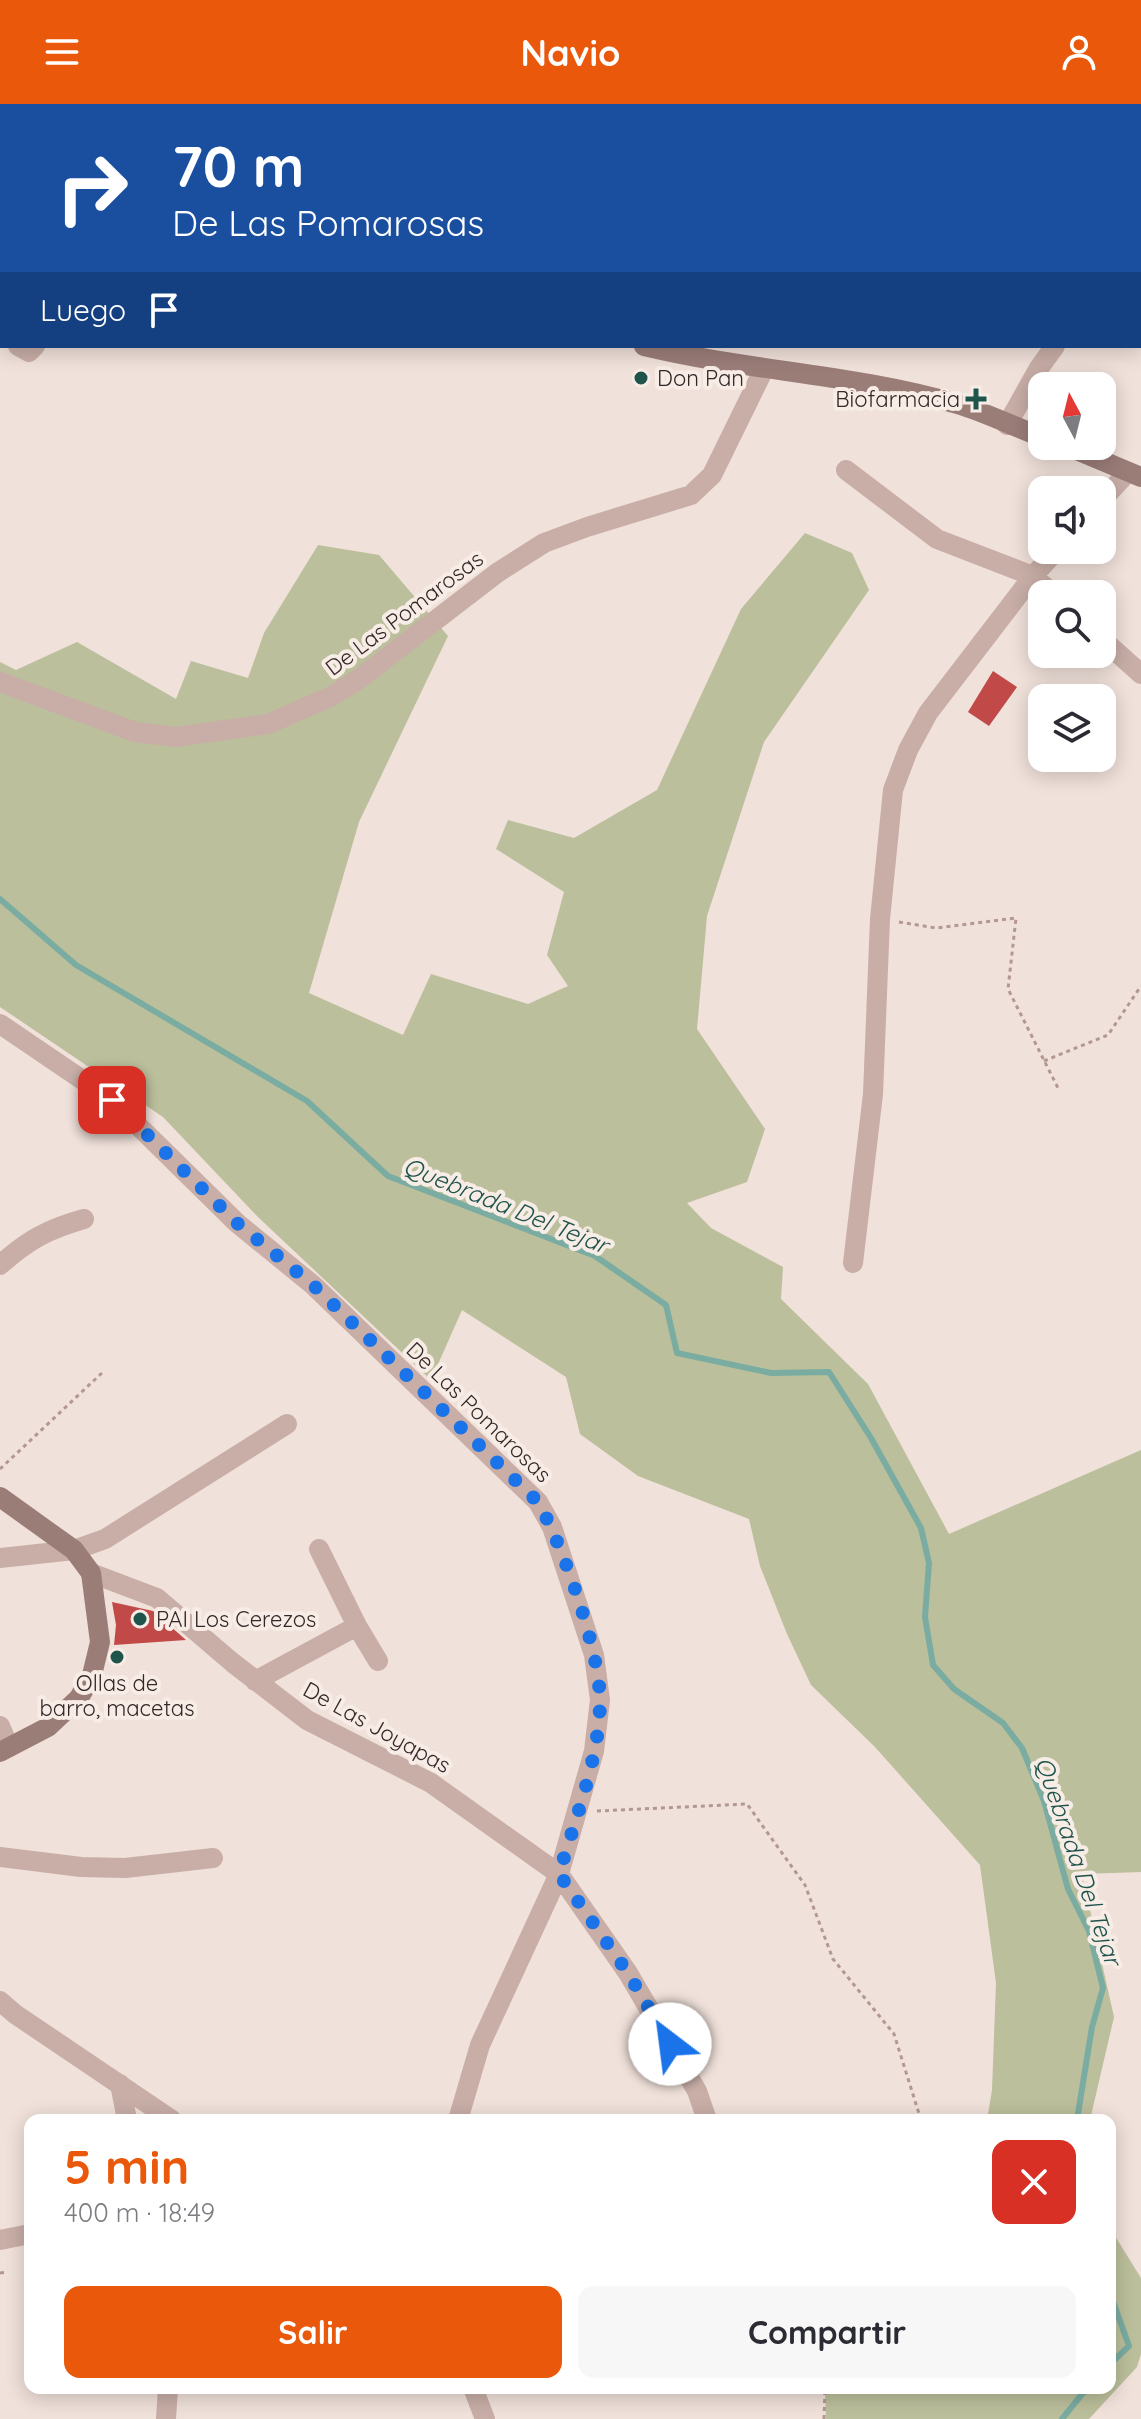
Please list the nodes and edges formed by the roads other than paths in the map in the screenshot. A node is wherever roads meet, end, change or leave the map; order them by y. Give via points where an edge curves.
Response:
1 (654, 348) edge
2 (1054, 348) edge
3 (764, 369) junction
4 (1007, 425) junction
5 (1028, 432) edge
6 (1099, 460) edge
7 (846, 470) dead end
8 (1134, 475) edge
9 (1116, 489) edge
10 (1044, 564) edge
11 (1033, 576) junction
12 (1037, 580) edge
13 (1116, 652) edge
14 (1141, 674) edge
15 (0, 682) edge
16 (0, 1024) edge
17 (84, 1219) dead end
18 (853, 1263) dead end
19 (0, 1265) edge
20 (287, 1424) dead end
21 (0, 1497) edge
22 (319, 1549) dead end
23 (74, 1550) junction
24 (0, 1558) edge
25 (91, 1573) junction
26 (357, 1626) junction
27 (378, 1661) dead end
28 (255, 1681) junction
29 (0, 1726) edge
30 (4, 1749) edge
31 (0, 1857) edge
32 (213, 1858) dead end
33 (559, 1874) junction
34 (0, 2001) edge
35 (120, 2084) junction
36 (126, 2114) edge
37 (163, 2114) edge
38 (460, 2114) edge
39 (705, 2114) edge
40 (24, 2235) edge
41 (0, 2240) edge
42 (168, 2394) edge
43 (475, 2394) edge
44 (166, 2419) edge
45 (485, 2419) edge

1 - 3 street
2 - 4 street
3 - 4 street via 944,401
3 - 15 street, De Las Pomarosas via 712,475 691,495 544,543 359,679 268,724 176,737 135,732
4 - 5 street
6 - 8 street
7 - 11 street via 937,539
8 - 9 street
10 - 11 street
11 - 12 street
11 - 18 street via 928,713 893,790 880,919 873,1094
13 - 14 street
16 - 33 street, De Las Pomarosas via 112,1100 538,1502 579,1604 600,1700 594,1751
17 - 19 street via 54,1227
20 - 23 street via 105,1539
21 - 23 street
22 - 26 street
23 - 24 street
23 - 25 street
25 - 28 street, De Las Joyapas via 157,1598
25 - 30 street via 100,1642 92,1675 79,1698 48,1727
26 - 27 street
26 - 28 street
28 - 33 street, De Las Joyapas via 307,1720 431,1783
29 - 30 street
31 - 32 street via 125,1868
33 - 38 street, De Las Pomarosas via 480,2045
33 - 39 street, De Las Joyapas via 628,1973 697,2091
34 - 35 street
35 - 36 street
35 - 37 street
40 - 41 street
42 - 44 street
43 - 45 street

